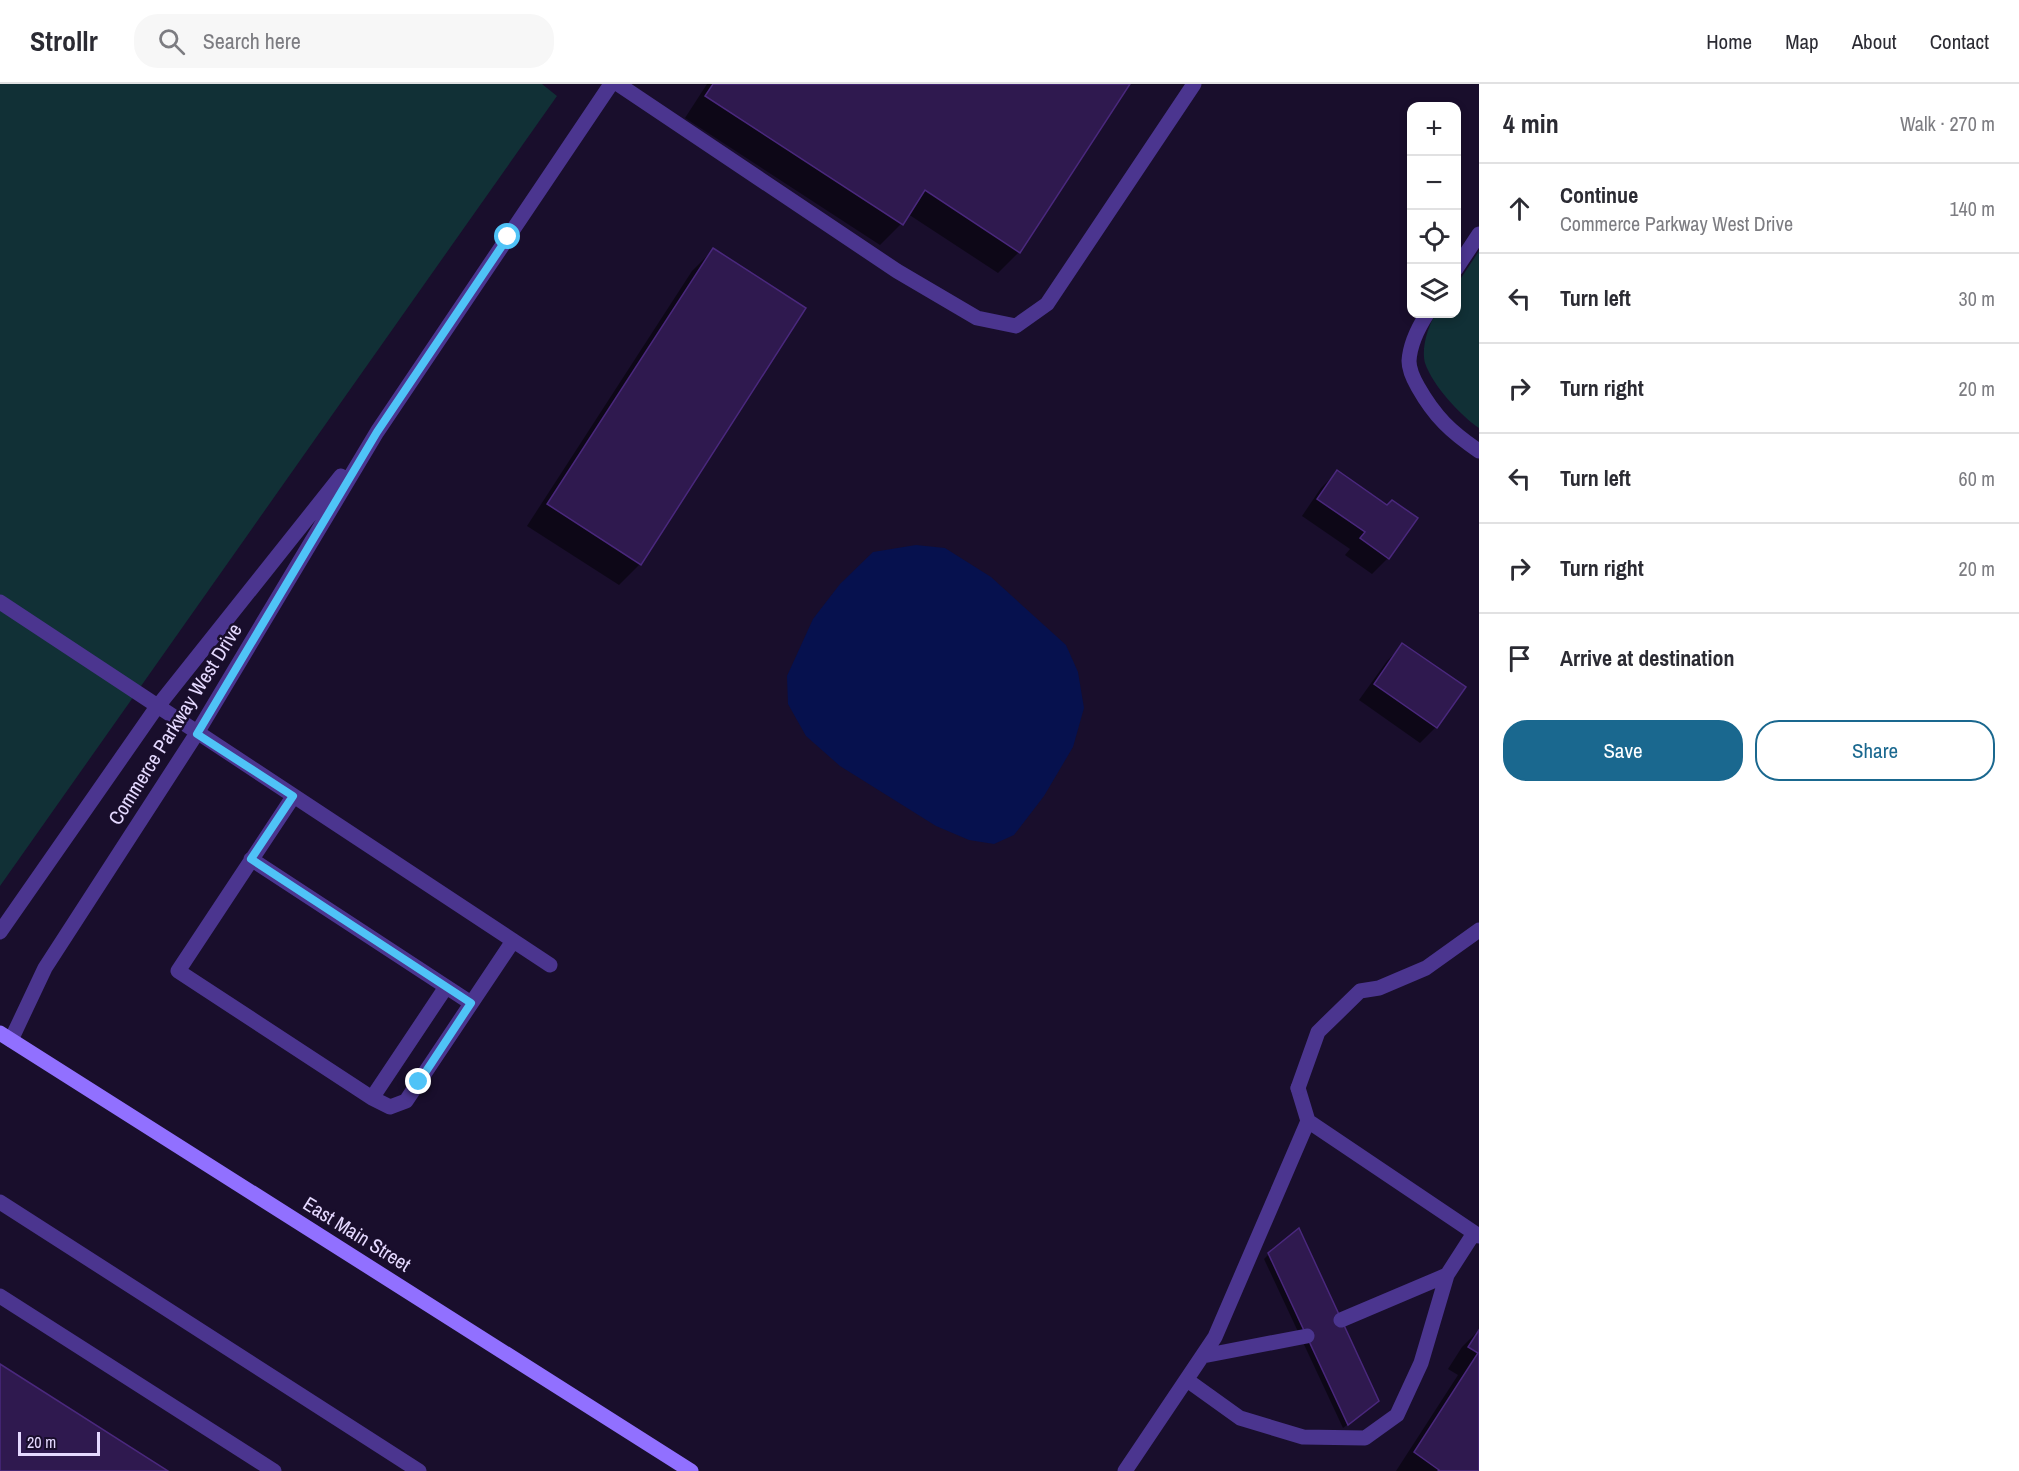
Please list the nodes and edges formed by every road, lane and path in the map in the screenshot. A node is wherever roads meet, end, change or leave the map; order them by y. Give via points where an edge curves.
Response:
1 (610, 84) edge
2 (618, 84) edge
3 (1194, 84) edge
4 (1479, 234) edge
5 (1459, 264) edge
6 (1425, 318) edge
7 (377, 432) junction
8 (1479, 451) edge
9 (0, 602) edge
10 (157, 707) junction
11 (197, 734) junction
12 (293, 796) junction
13 (251, 859) junction
14 (1479, 930) edge
15 (0, 932) edge
16 (513, 940) junction
17 (550, 965) dead end
18 (446, 987) junction
19 (471, 1003) junction
20 (6, 1036) edge
21 (372, 1098) junction
22 (1308, 1121) junction
23 (0, 1202) edge
24 (1476, 1234) edge
25 (1447, 1275) junction
26 (0, 1296) edge
27 (1341, 1320) dead end
28 (1307, 1336) dead end
29 (1203, 1356) junction
30 (1187, 1380) junction
31 (274, 1471) edge
32 (419, 1471) edge
33 (691, 1471) edge
34 (1125, 1471) edge

1 - 7 street, Commerce Parkway West Drive
2 - 3 street via 897,271 977,318 1016,326 1047,304
4 - 5 street
6 - 8 street via 1412,343 1409,364 1415,382 1430,409 1453,433
7 - 10 street, Commerce Parkway West Drive
7 - 11 street, Commerce Parkway West Drive
9 - 10 street
10 - 11 street
10 - 15 street, Commerce Parkway West Drive
11 - 12 street
11 - 20 street, Commerce Parkway West Drive via 45,968
12 - 13 street
12 - 16 street
13 - 18 street
13 - 21 street via 178,971
14 - 22 street via 1426,968 1359,991 1318,1032 1298,1088
16 - 17 street
16 - 19 street
18 - 19 street
18 - 21 street
19 - 21 street via 406,1101 390,1107
20 - 33 main road, East Main Street
22 - 24 street
22 - 29 street via 1215,1337
23 - 32 street
24 - 25 street
25 - 27 street
25 - 30 street via 1421,1363 1397,1415 1365,1438 1303,1437 1240,1418
26 - 31 street
28 - 29 street
29 - 30 street
30 - 34 street

